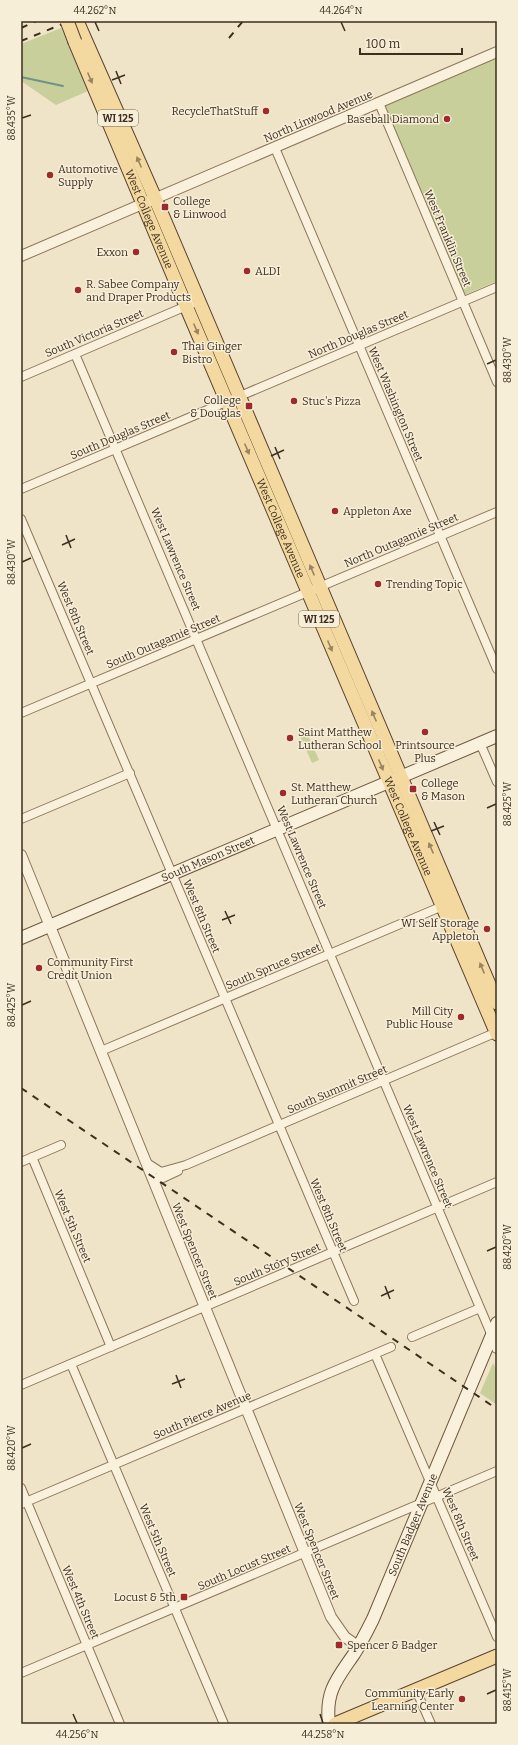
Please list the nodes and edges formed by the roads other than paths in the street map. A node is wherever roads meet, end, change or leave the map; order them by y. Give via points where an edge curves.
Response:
1 (67, 21) edge
2 (77, 21) edge
3 (80, 40) junction
4 (497, 52) edge
5 (379, 103) junction
6 (275, 148) junction
7 (149, 200) junction
8 (21, 256) edge
9 (167, 261) junction
10 (187, 275) junction
11 (497, 287) edge
12 (463, 302) junction
13 (192, 303) junction
14 (360, 345) junction
15 (75, 354) junction
16 (21, 377) edge
17 (497, 382) edge
18 (233, 399) junction
19 (116, 448) junction
20 (21, 489) edge
21 (497, 512) edge
22 (21, 519) edge
23 (440, 536) junction
24 (313, 589) junction
25 (196, 639) junction
26 (497, 669) edge
27 (92, 683) junction
28 (21, 714) edge
29 (497, 736) edge
30 (480, 743) junction
31 (130, 773) junction
32 (394, 779) junction
33 (497, 782) edge
34 (21, 819) edge
35 (277, 828) junction
36 (21, 855) edge
37 (172, 873) junction
38 (447, 904) junction
39 (49, 926) junction
40 (21, 938) edge
41 (330, 954) junction
42 (225, 998) junction
43 (497, 1003) edge
44 (497, 1033) edge
45 (100, 1051) junction
46 (384, 1081) junction
47 (279, 1125) junction
48 (61, 1145) dead end
49 (32, 1157) junction
50 (21, 1162) edge
51 (147, 1164) junction
52 (186, 1164) junction
53 (154, 1178) junction
54 (497, 1182) edge
55 (437, 1207) junction
56 (333, 1252) junction
57 (354, 1301) dead end
58 (205, 1306) junction
59 (480, 1308) junction
60 (497, 1323) edge
61 (492, 1336) junction
62 (412, 1337) dead end
63 (111, 1347) junction
64 (391, 1347) dead end
65 (497, 1348) edge
66 (375, 1354) junction
67 (71, 1364) junction
68 (21, 1385) edge
69 (246, 1408) junction
70 (114, 1464) junction
71 (497, 1471) edge
72 (431, 1481) junction
73 (21, 1488) edge
74 (437, 1496) junction
75 (24, 1502) edge
76 (421, 1503) junction
77 (305, 1553) junction
78 (175, 1608) junction
79 (497, 1636) edge
80 (87, 1645) junction
81 (359, 1647) junction
82 (497, 1656) edge
83 (21, 1673) edge
84 (416, 1690) junction
85 (120, 1724) edge
86 (224, 1724) edge
87 (329, 1724) edge
88 (335, 1724) edge
89 (431, 1724) edge

1 - 3 main road, West College Avenue / WI 125, bridge
2 - 3 main road, West College Avenue / WI 125
3 - 7 main road, West College Avenue / WI 125
4 - 5 street, North Linwood Avenue
5 - 6 street, North Linwood Avenue
5 - 12 street, West Franklin Street
6 - 7 street, North Linwood Avenue
6 - 14 street, West Washington Street
7 - 8 street, North Linwood Avenue
7 - 9 main road, West College Avenue / WI 125
7 - 10 main road, West College Avenue / WI 125
9 - 10 main road via 173,262
9 - 13 main road, West College Avenue / WI 125
10 - 13 main road, West College Avenue / WI 125
11 - 12 street, North Douglas Street
12 - 14 street, North Douglas Street
12 - 17 street, West Franklin Street
13 - 15 street, South Victoria Street
13 - 18 main road, West College Avenue / WI 125
14 - 18 street, North Douglas Street
14 - 23 street, West Washington Street
15 - 16 street, South Victoria Street
15 - 19 street, West Lawrence Street
18 - 19 street, South Douglas Street
18 - 24 main road, West College Avenue / WI 125
19 - 20 street, South Douglas Street
19 - 25 street, West Lawrence Street
21 - 23 street, North Outagamie Street
22 - 27 street, West 8th Street
23 - 24 street, North Outagamie Street
23 - 26 street, West Washington Street
24 - 25 street, South Outagamie Street
24 - 32 main road, West College Avenue / WI 125
25 - 27 street, South Outagamie Street
25 - 35 street, West Lawrence Street
27 - 28 street, South Outagamie Street
27 - 31 street, West 8th Street
29 - 30 main road, South Mason Street
30 - 32 main road, South Mason Street
30 - 33 street
31 - 34 street
31 - 37 street, West 8th Street
32 - 35 main road, South Mason Street
32 - 38 main road, West College Avenue / WI 125
35 - 37 main road, South Mason Street
35 - 41 street, West Lawrence Street
36 - 39 street, West Spencer Street
37 - 39 main road, South Mason Street
37 - 42 street, West 8th Street
38 - 41 street, South Spruce Street
43 -> 38 main road, West College Avenue / WI 125
38 - 44 main road, West College Avenue / WI 125
39 - 40 main road, South Mason Street
39 - 45 street, West Spencer Street
41 - 42 street, South Spruce Street
41 - 46 street, West Lawrence Street
42 - 45 street, South Spruce Street
42 - 47 street, West 8th Street
44 - 46 street, South Summit Street
45 - 51 street, West Spencer Street
46 - 47 street, South Summit Street
46 - 55 street, West Lawrence Street
47 - 52 street, South Summit Street
47 - 56 street, West 8th Street
48 - 49 street
49 - 50 street
49 - 63 street, West 5th Street
51 - 52 street, South Summit Street via 161,1172
51 - 53 street, West Spencer Street
52 - 53 street, South Summit Street via 182,1170
53 - 58 street, West Spencer Street
54 - 55 street, South Story Street
55 - 56 street, South Story Street
55 - 59 street, West Lawrence Street
56 - 57 street, West 8th Street
56 - 58 street, South Story Street
58 - 63 street, South Story Street
58 - 69 street, West Spencer Street
59 - 61 street, West Lawrence Street
59 - 62 street
60 - 61 main road, South Badger Avenue
61 - 65 street, West Lawrence Street
61 - 72 main road, South Badger Avenue
63 - 67 street, South Story Street
64 - 66 street, South Pierce Avenue
66 - 69 street, South Pierce Avenue
66 - 72 street, West 8th Street
67 - 68 street, South Story Street
67 - 70 street, West 5th Street
69 - 70 street, South Pierce Avenue
69 - 77 street, West Spencer Street
70 - 75 street, South Pierce Avenue
70 - 78 street, West 5th Street
71 - 74 street, South Locust Street
72 - 74 street, West 8th Street
72 - 76 main road, South Badger Avenue
73 - 75 street, West 4th Street
74 - 76 street, South Locust Street
74 - 79 street, West 8th Street
75 - 80 street, West 4th Street
76 - 77 street, South Locust Street
76 - 81 main road, South Badger Avenue via 376,1613
77 - 78 street, South Locust Street
77 - 81 street, West Spencer Street via 334,1622 346,1637
78 - 80 street, South Locust Street
78 - 86 street, West 5th Street
80 - 83 street, South Locust Street
80 - 85 street, West 4th Street
81 - 87 main road, South Badger Avenue via 331,1690
82 - 84 main road
84 - 88 main road
84 - 89 street

